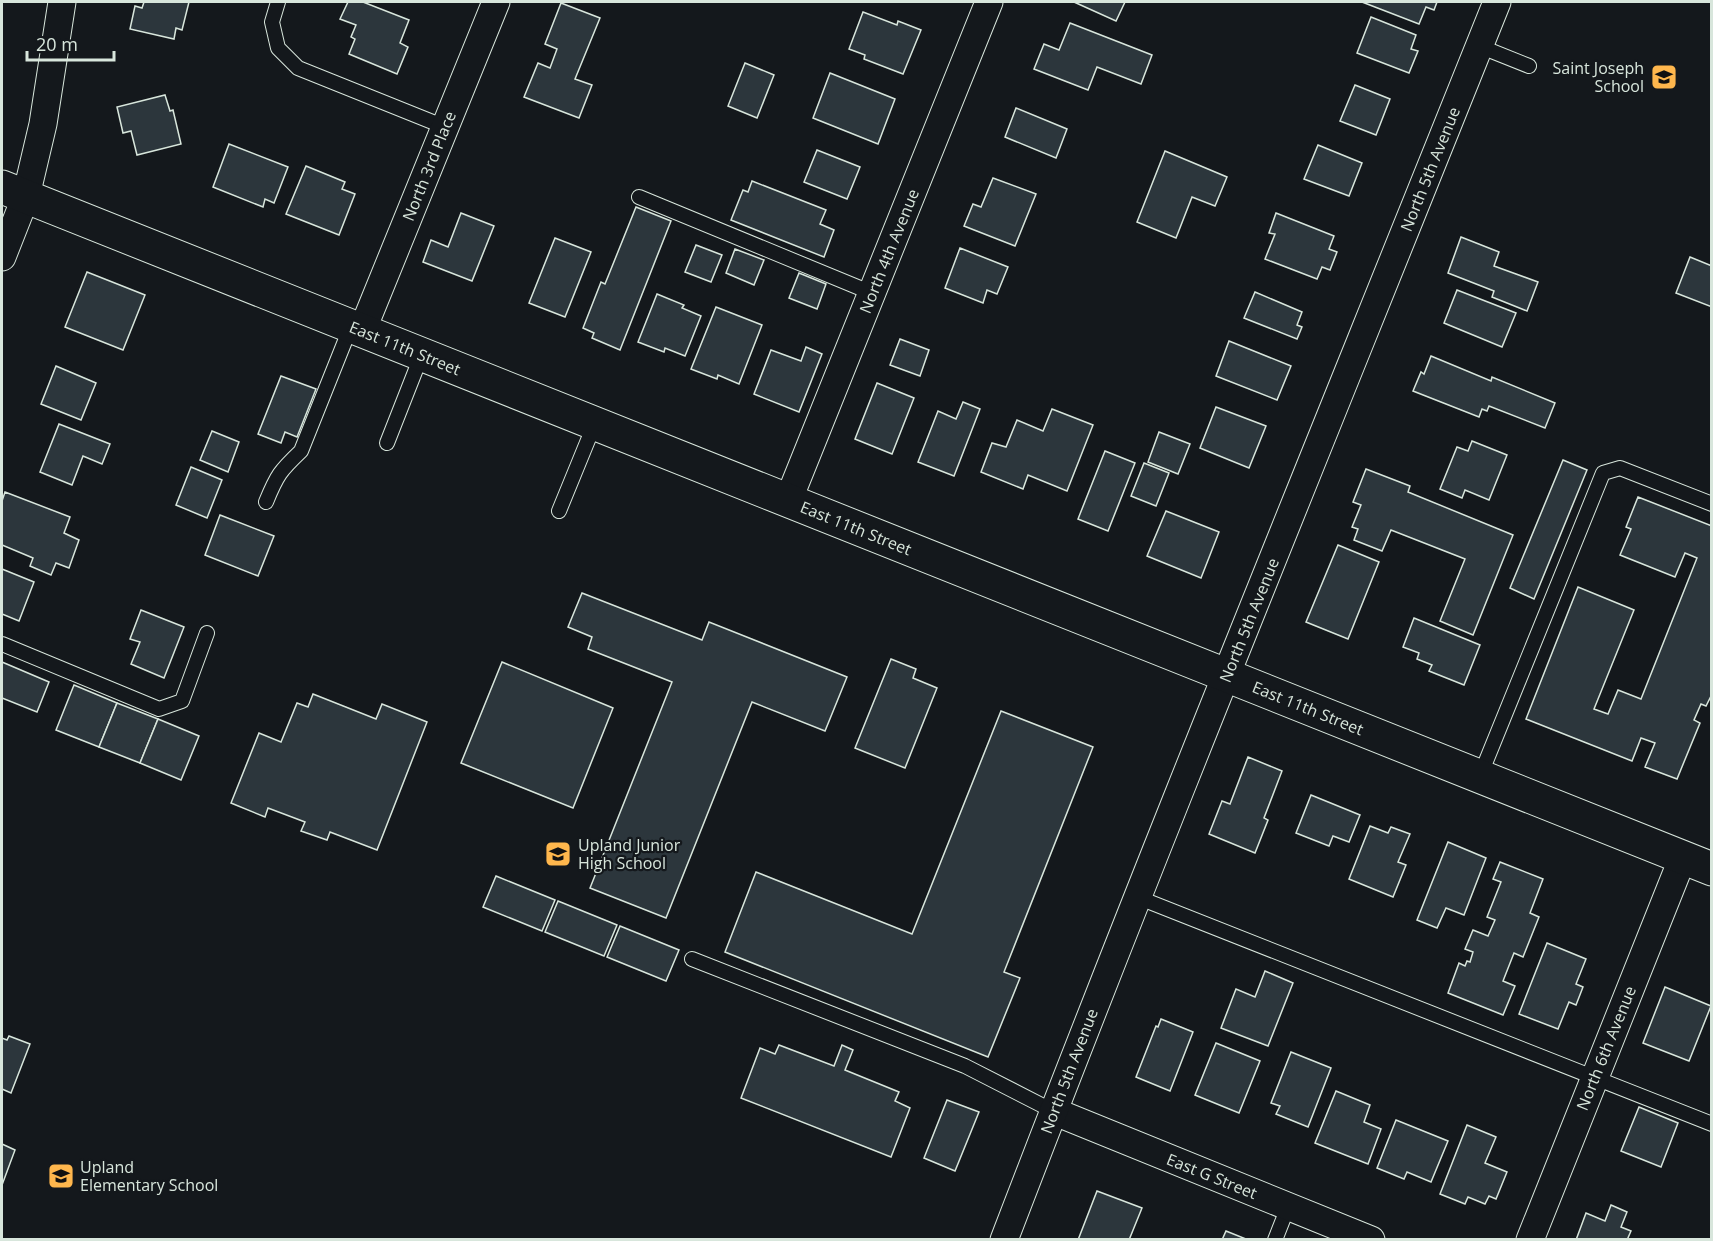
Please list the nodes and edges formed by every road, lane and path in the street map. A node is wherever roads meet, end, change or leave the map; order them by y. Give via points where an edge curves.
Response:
1 (62, 2) edge
2 (278, 2) edge
3 (496, 2) edge
4 (989, 2) edge
5 (1497, 2) edge
6 (1479, 46) junction
7 (1529, 66) dead end
8 (445, 127) junction
9 (14, 191) edge
10 (639, 197) dead end
11 (2, 257) edge
12 (872, 293) junction
13 (357, 328) junction
14 (422, 354) junction
15 (594, 423) junction
16 (387, 443) dead end
17 (788, 501) junction
18 (266, 502) dead end
19 (1712, 504) edge
20 (559, 511) dead end
21 (207, 633) dead end
22 (2, 644) edge
23 (1227, 675) junction
24 (1480, 777) junction
25 (1697, 863) edge
26 (1137, 897) junction
27 (692, 959) dead end
28 (1594, 1077) junction
29 (1053, 1111) junction
30 (1712, 1124) edge
31 (1288, 1207) junction
32 (1004, 1239) edge
33 (1275, 1239) edge
34 (1371, 1239) edge
35 (1530, 1239) edge

1 - 9 street via 43,124
2 - 8 lane via 272,22 278,48 298,69
3 - 8 street, North 3rd Place
4 - 12 street, North 4th Avenue
5 - 6 street, North 5th Avenue
6 - 7 lane
6 - 23 street, North 5th Avenue
8 - 13 street, North 3rd Place
9 - 11 street
9 - 13 street, East 11th Street
10 - 12 lane
12 - 17 street, North 4th Avenue
13 - 14 street, East 11th Street
13 - 18 lane via 301,451 278,474
14 - 15 street, East 11th Street
14 - 16 lane
15 - 17 street, East 11th Street
15 - 20 lane
17 - 23 street, East 11th Street
19 - 24 lane via 1620,468 1603,473
21 - 22 lane via 182,701 159,709
23 - 24 street, East 11th Street
23 - 26 street, North 5th Avenue
24 - 25 street, East 11th Street
25 - 28 street, North 6th Avenue
26 - 28 lane
26 - 29 street, North 5th Avenue
27 - 29 lane via 965,1066
28 - 30 lane
28 - 35 street, North 6th Avenue
29 - 31 street, East G Street
29 - 32 street, North 5th Avenue
31 - 33 lane
31 - 34 street, East G Street

